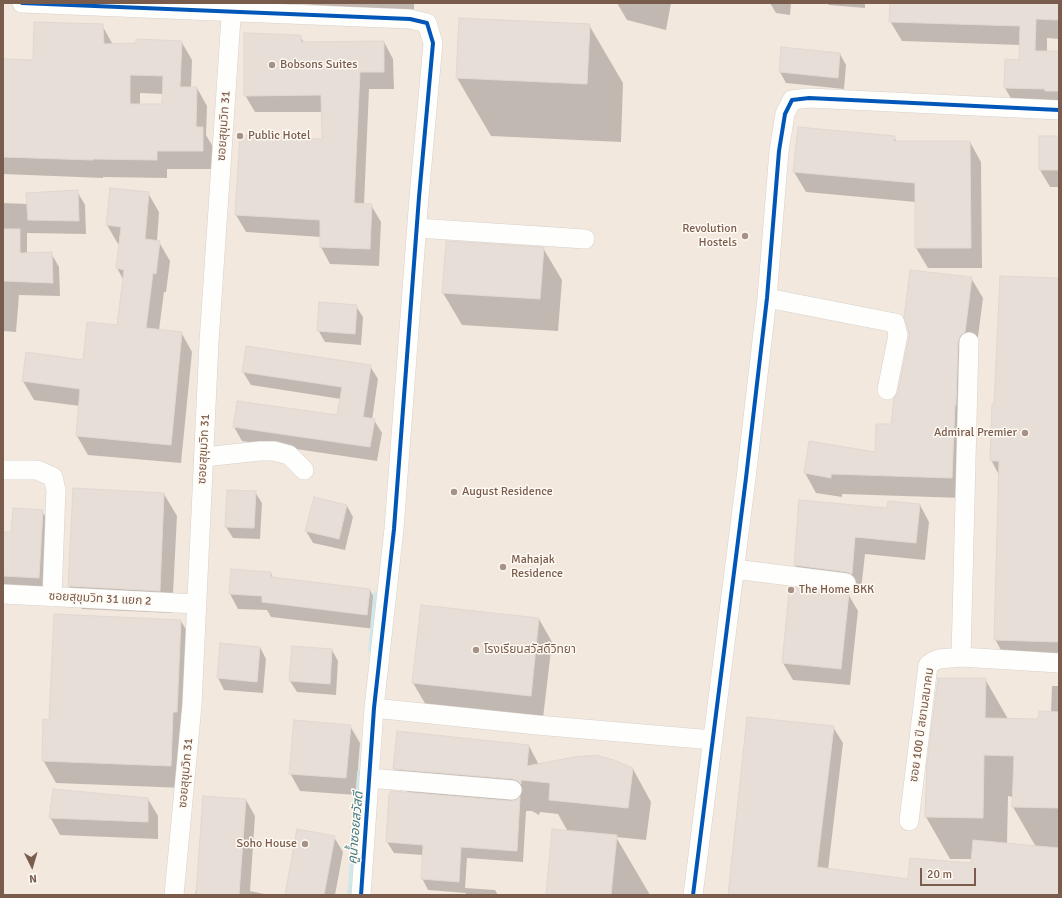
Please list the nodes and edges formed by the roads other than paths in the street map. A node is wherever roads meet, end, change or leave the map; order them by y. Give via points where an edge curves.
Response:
1 (22, 3) edge
2 (232, 7) edge
3 (1059, 110) edge
4 (417, 228) junction
5 (585, 239) dead end
6 (767, 298) junction
7 (969, 342) dead end
8 (887, 390) dead end
9 (204, 457) junction
10 (3, 470) edge
11 (304, 470) dead end
12 (734, 569) junction
13 (846, 583) dead end
14 (3, 594) edge
15 (52, 596) junction
16 (197, 604) junction
17 (961, 657) junction
18 (1059, 663) edge
19 (374, 708) junction
20 (713, 740) junction
21 (369, 778) junction
22 (512, 790) dead end
23 (909, 821) dead end
24 (174, 895) edge
25 (361, 895) edge
26 (693, 895) edge

1 - 2 street
2 - 4 street via 410,19 427,23 433,43
2 - 9 street, ซอยสุขุมวิท 31 via 209,342
3 - 6 street via 809,98 792,100 785,114 780,136
4 - 5 street
4 - 19 street via 394,529
6 - 8 street via 895,323 898,335
6 - 12 street
7 - 17 street
9 - 11 street via 274,451 289,455
9 - 16 street, ซอยสุขุมวิท 31
10 - 15 street via 37,470 53,477 56,490
12 - 13 street
12 - 20 street
14 - 15 street, ซอยสุขุมวิท 31 แยก 2
15 - 16 street, ซอยสุขุมวิท 31 แยก 2
16 - 24 street, ซอยสุขุมวิท 31 via 192,704
17 - 18 street, ซอย 100 ปี สยามสมาคม
17 - 23 street, ซอย 100 ปี สยามสมาคม via 940,659 928,665
19 - 20 street
19 - 21 street
20 - 26 street
21 - 22 street
21 - 25 street

